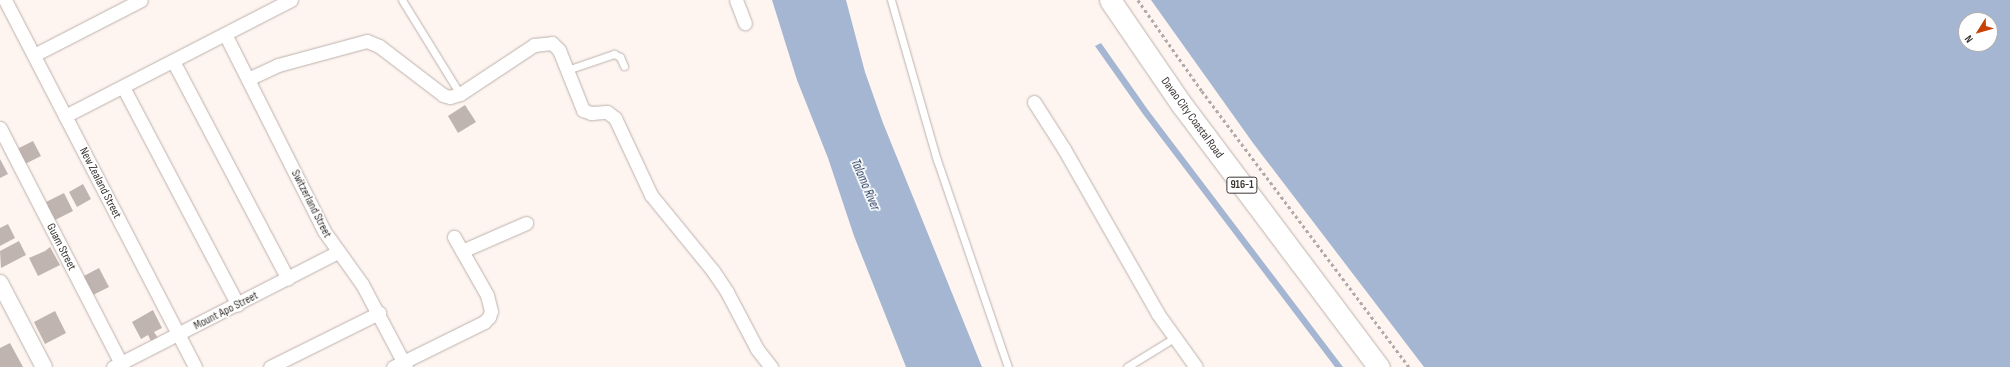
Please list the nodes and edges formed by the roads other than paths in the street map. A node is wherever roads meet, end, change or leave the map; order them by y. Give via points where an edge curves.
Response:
1 (5, 0) edge
2 (141, 0) edge
3 (291, 0) edge
4 (402, 0) edge
5 (736, 0) edge
6 (891, 0) edge
7 (1110, 0) edge
8 (745, 23) dead end
9 (225, 34) junction
10 (34, 56) junction
11 (173, 61) junction
12 (624, 66) dead end
13 (567, 70) junction
14 (248, 79) junction
15 (123, 87) junction
16 (460, 94) junction
17 (1034, 102) dead end
18 (65, 116) junction
19 (0, 128) edge
20 (526, 223) dead end
21 (454, 237) dead end
22 (462, 251) junction
23 (338, 252) junction
24 (288, 280) junction
25 (0, 282) edge
26 (238, 305) junction
27 (379, 313) junction
28 (178, 334) junction
29 (1174, 338) junction
30 (401, 365) edge
31 (119, 366) edge
32 (44, 367) edge
33 (195, 367) edge
34 (270, 367) edge
35 (771, 367) edge
36 (1008, 367) edge
37 (1127, 367) edge
38 (1196, 367) edge
39 (1379, 367) edge

1 - 10 street, New Zealand Street
2 - 10 street
3 - 9 street
4 - 16 lane
5 - 8 street
6 - 36 lane via 937,160
7 - 39 main road, Davao City Coastal Road / 916-1 via 1182,105
9 - 11 street
9 - 14 street, Switzerland Street
10 - 18 street, New Zealand Street
11 - 15 street
11 - 24 street
12 - 13 lane via 620,57 614,54
13 - 16 street via 556,46 540,43
13 - 35 street via 583,110 591,114 607,112 615,118 651,195 713,271 757,349
14 - 16 street via 278,64 367,41 379,46 443,95 450,97
14 - 23 street, Switzerland Street via 316,217
15 - 18 street
15 - 26 street
17 - 29 street
18 - 28 street, New Zealand Street
19 - 31 street, Guam Street
20 - 22 street
21 - 22 street
22 - 30 street via 487,295 490,317
23 - 24 street, Mount Apo Street
23 - 27 street, Switzerland Street via 355,273
24 - 26 street, Mount Apo Street
25 - 32 street
26 - 28 street, Mount Apo Street
27 - 30 street, Switzerland Street
27 - 34 street
28 - 31 street, Mount Apo Street
28 - 33 street, New Zealand Street
29 - 37 lane
29 - 38 street

